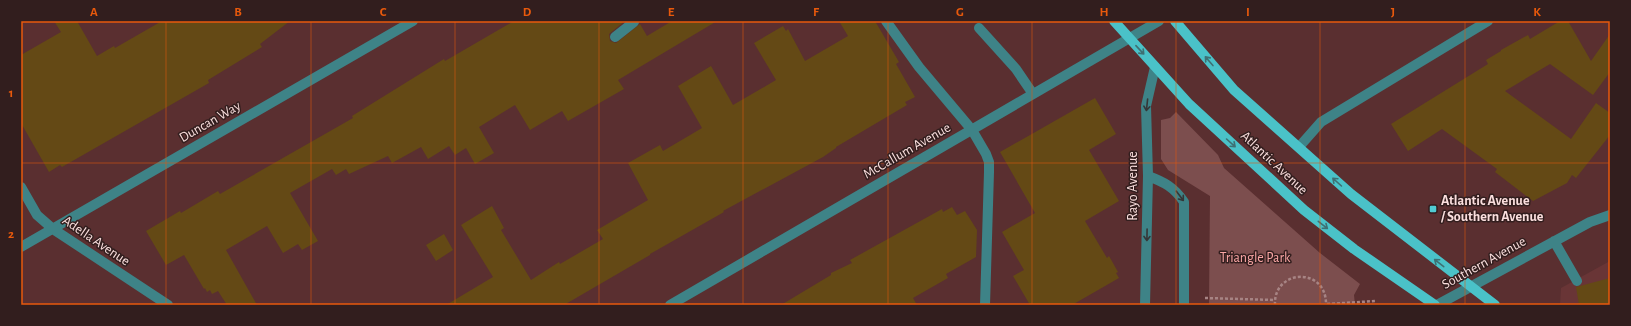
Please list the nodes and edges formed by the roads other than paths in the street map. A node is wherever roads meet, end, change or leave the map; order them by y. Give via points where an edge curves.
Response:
1 (413, 21) edge
2 (634, 21) edge
3 (886, 21) edge
4 (1114, 21) edge
5 (1159, 21) edge
6 (1175, 21) edge
7 (1488, 21) edge
8 (979, 28) dead end
9 (614, 37) dead end
10 (1129, 38) junction
11 (1155, 67) junction
12 (1033, 94) junction
13 (972, 130) junction
14 (1298, 147) junction
15 (1148, 176) junction
16 (21, 187) edge
17 (1610, 206) edge
18 (1610, 214) edge
19 (1590, 222) junction
20 (53, 229) junction
21 (1554, 241) junction
22 (21, 247) edge
23 (1577, 281) dead end
24 (1470, 286) junction
25 (168, 305) edge
26 (670, 305) edge
27 (985, 305) edge
28 (1146, 305) edge
29 (1184, 305) edge
30 (1436, 305) edge
31 (1496, 305) edge

1 - 20 street, Duncan Way
2 - 9 street
3 - 13 street
4 - 10 main road, Atlantic Avenue
5 - 10 street, McCallum Avenue
14 -> 6 main road, Atlantic Avenue via 1234,90
7 - 14 street via 1321,122
8 - 12 street via 1016,69
10 -> 11 main road, Atlantic Avenue
10 - 12 street, McCallum Avenue
11 -> 15 street, Rayo Avenue via 1146,106
11 -> 30 main road, Atlantic Avenue via 1189,104 1304,210 1354,249
12 - 13 street, McCallum Avenue
13 - 26 street, McCallum Avenue
13 - 27 street via 989,162
24 -> 14 main road, Atlantic Avenue via 1351,194
15 -> 28 street, Rayo Avenue
15 -> 29 street via 1165,182 1184,202
16 - 20 street, Adella Avenue via 37,215
17 - 19 street
18 - 19 street, Southern Avenue
19 - 21 street, Southern Avenue
20 - 22 street, Duncan Way
20 - 25 street, Adella Avenue
21 - 23 street
21 - 24 street, Southern Avenue
24 - 30 street, Southern Avenue
24 - 31 main road, Atlantic Avenue

